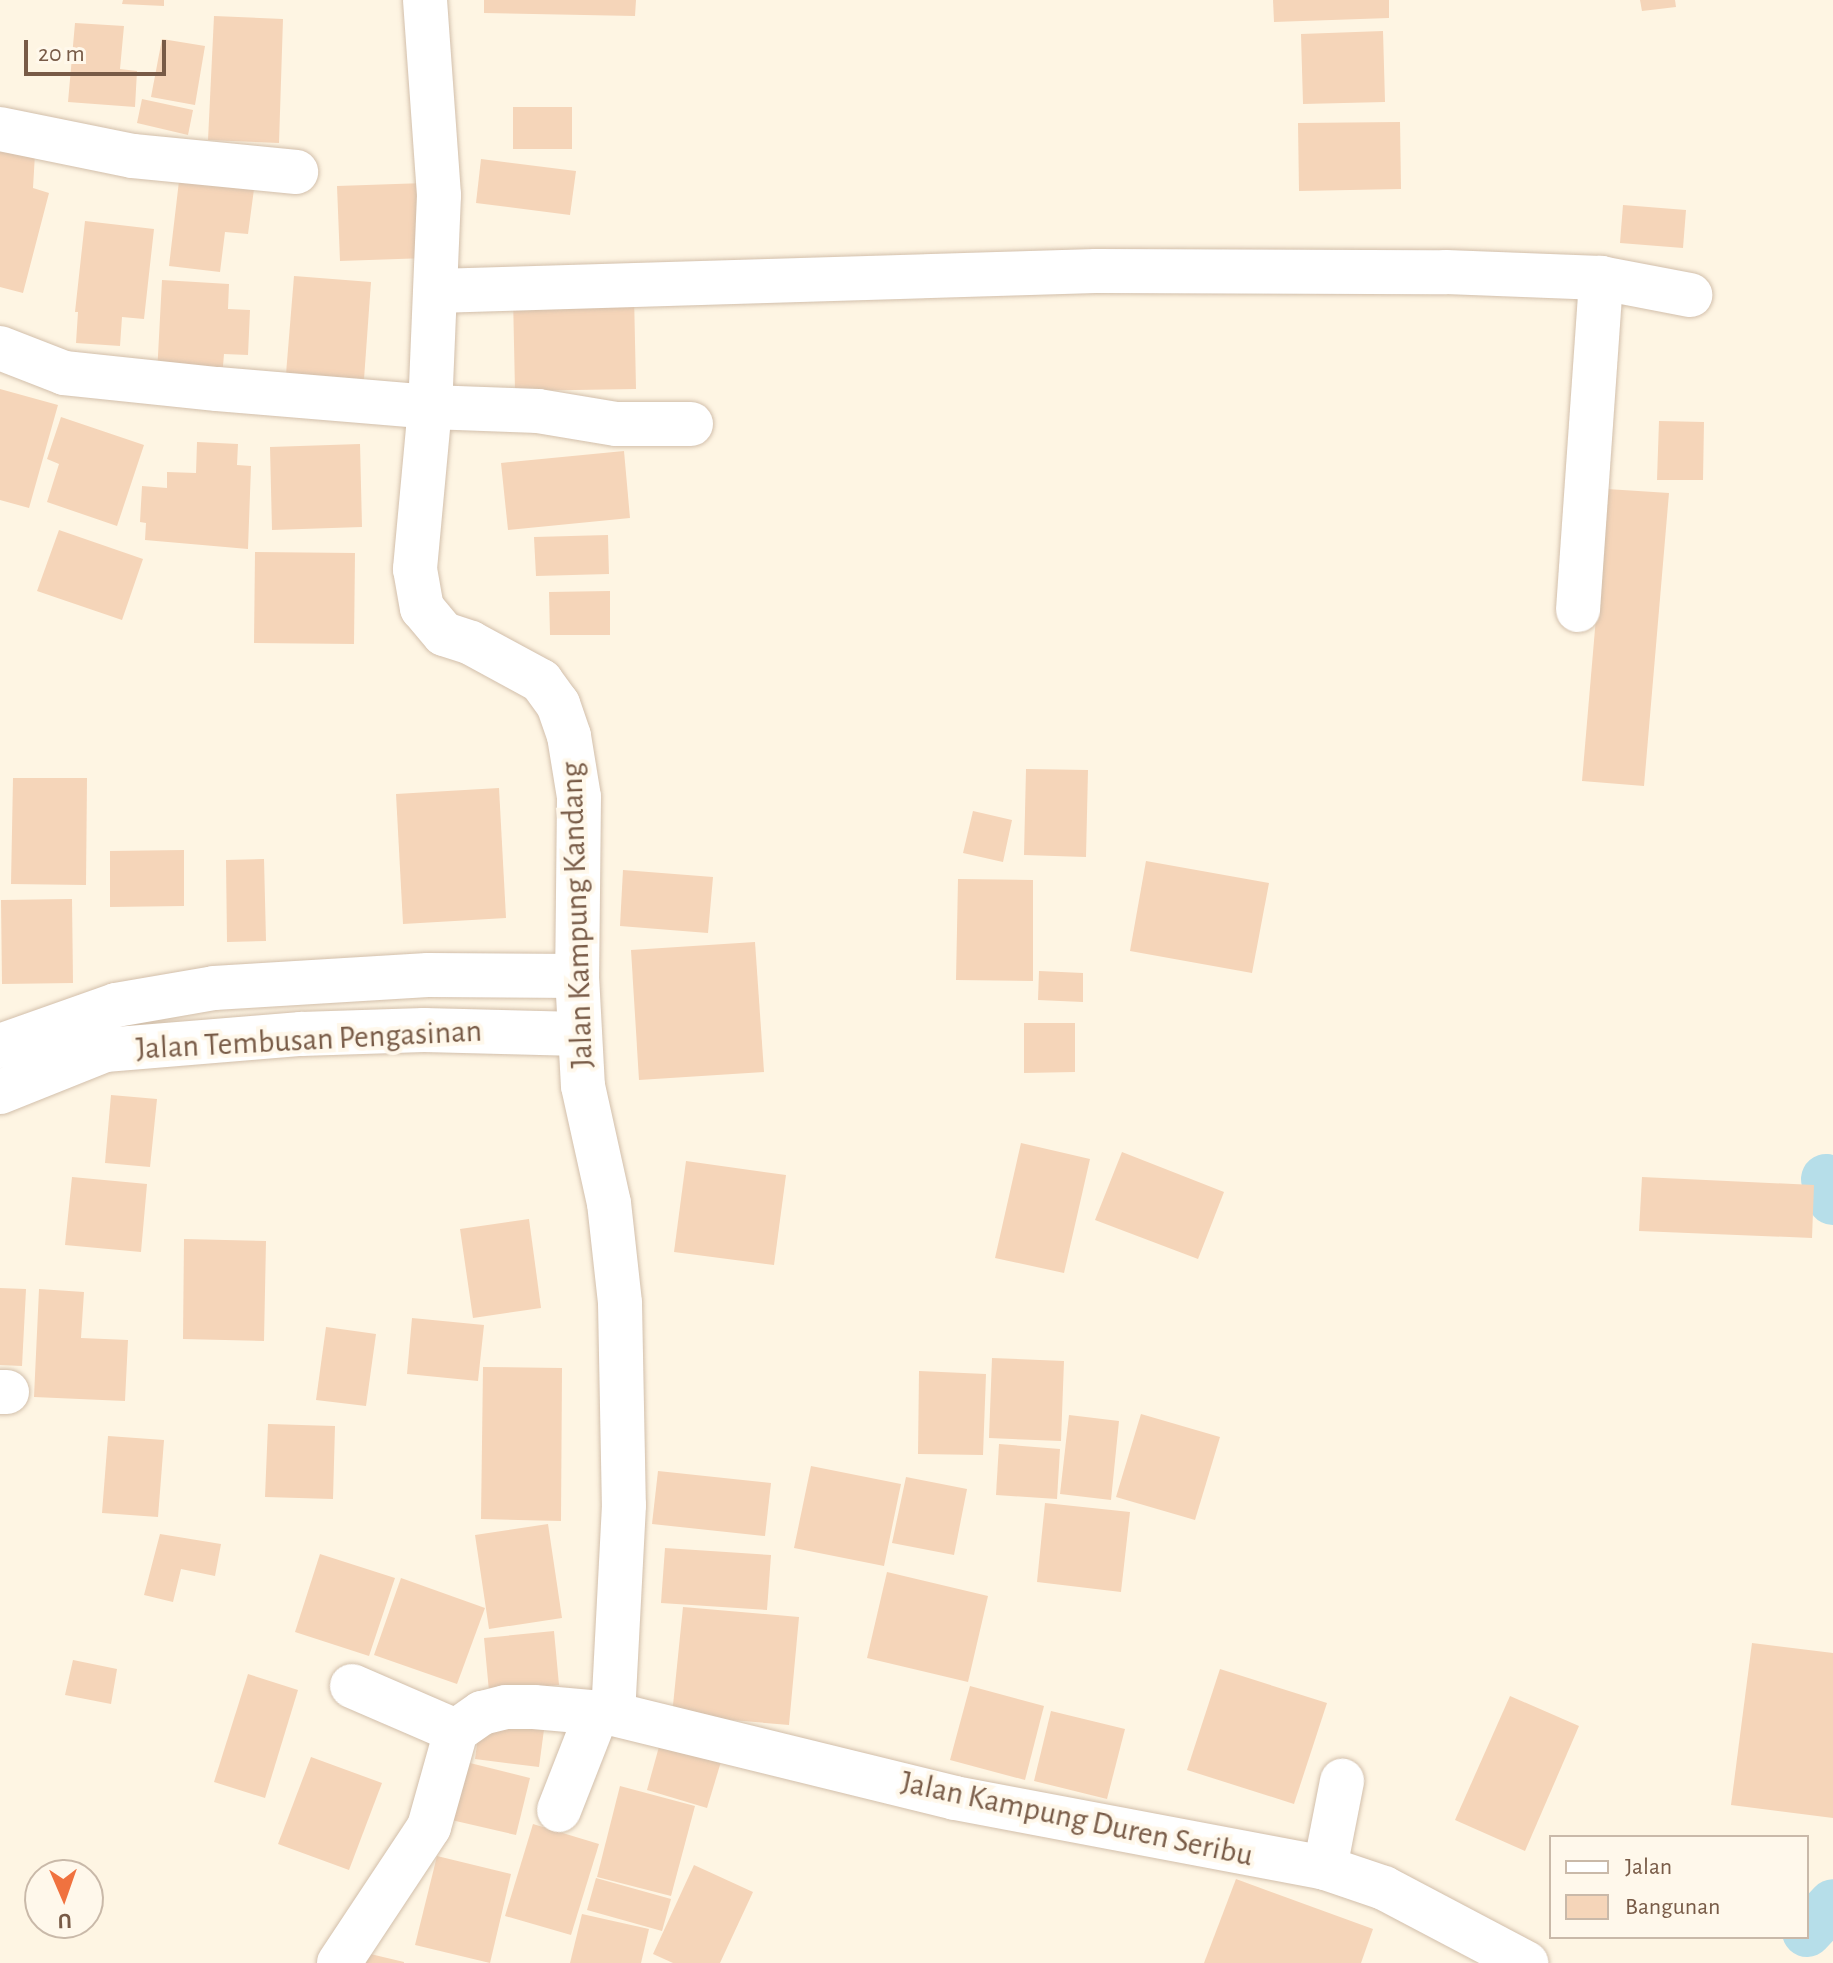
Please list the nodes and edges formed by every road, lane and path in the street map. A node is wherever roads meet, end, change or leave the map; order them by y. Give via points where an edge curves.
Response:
1 (425, 0) edge
2 (0, 129) edge
3 (296, 172) dead end
4 (1578, 278) junction
5 (436, 291) junction
6 (1690, 295) dead end
7 (0, 348) edge
8 (430, 407) junction
9 (691, 424) dead end
10 (1578, 610) dead end
11 (577, 976) junction
12 (579, 1034) junction
13 (0, 1046) edge
14 (0, 1092) edge
15 (352, 1686) dead end
16 (605, 1713) junction
17 (456, 1731) junction
18 (1342, 1781) dead end
19 (559, 1810) dead end
20 (1325, 1868) junction
21 (339, 1963) edge
22 (1526, 1963) edge

1 - 5 street, Jalan Kampung Kandang via 439,195
2 - 3 street via 133,156
4 - 5 street via 1446,272 1096,271
4 - 6 street
4 - 10 street
5 - 8 street, Jalan Kampung Kandang
7 - 8 street via 64,373
8 - 9 street via 538,411 616,424
8 - 11 street, Jalan Kampung Kandang via 415,569 422,608 444,634 541,681 558,704 579,797
11 - 12 street, Jalan Kampung Kandang
11 - 13 street, Jalan Tembusan Pengasinan via 428,975 214,988 116,1005
12 - 14 street, Jalan Tembusan Pengasinan via 317,1033 105,1050
12 - 16 street, Jalan Kampung Kandang via 583,1086 609,1203 620,1303 624,1505
15 - 17 street
16 - 17 street, Jalan Kampung Duren Seribu via 506,1707 469,1719
16 - 19 street, Jalan Kampung Kandang
16 - 20 street, Jalan Kampung Duren Seribu via 955,1798
17 - 21 street via 429,1827
18 - 20 street
20 - 22 street, Jalan Kampung Duren Seribu via 1384,1888

